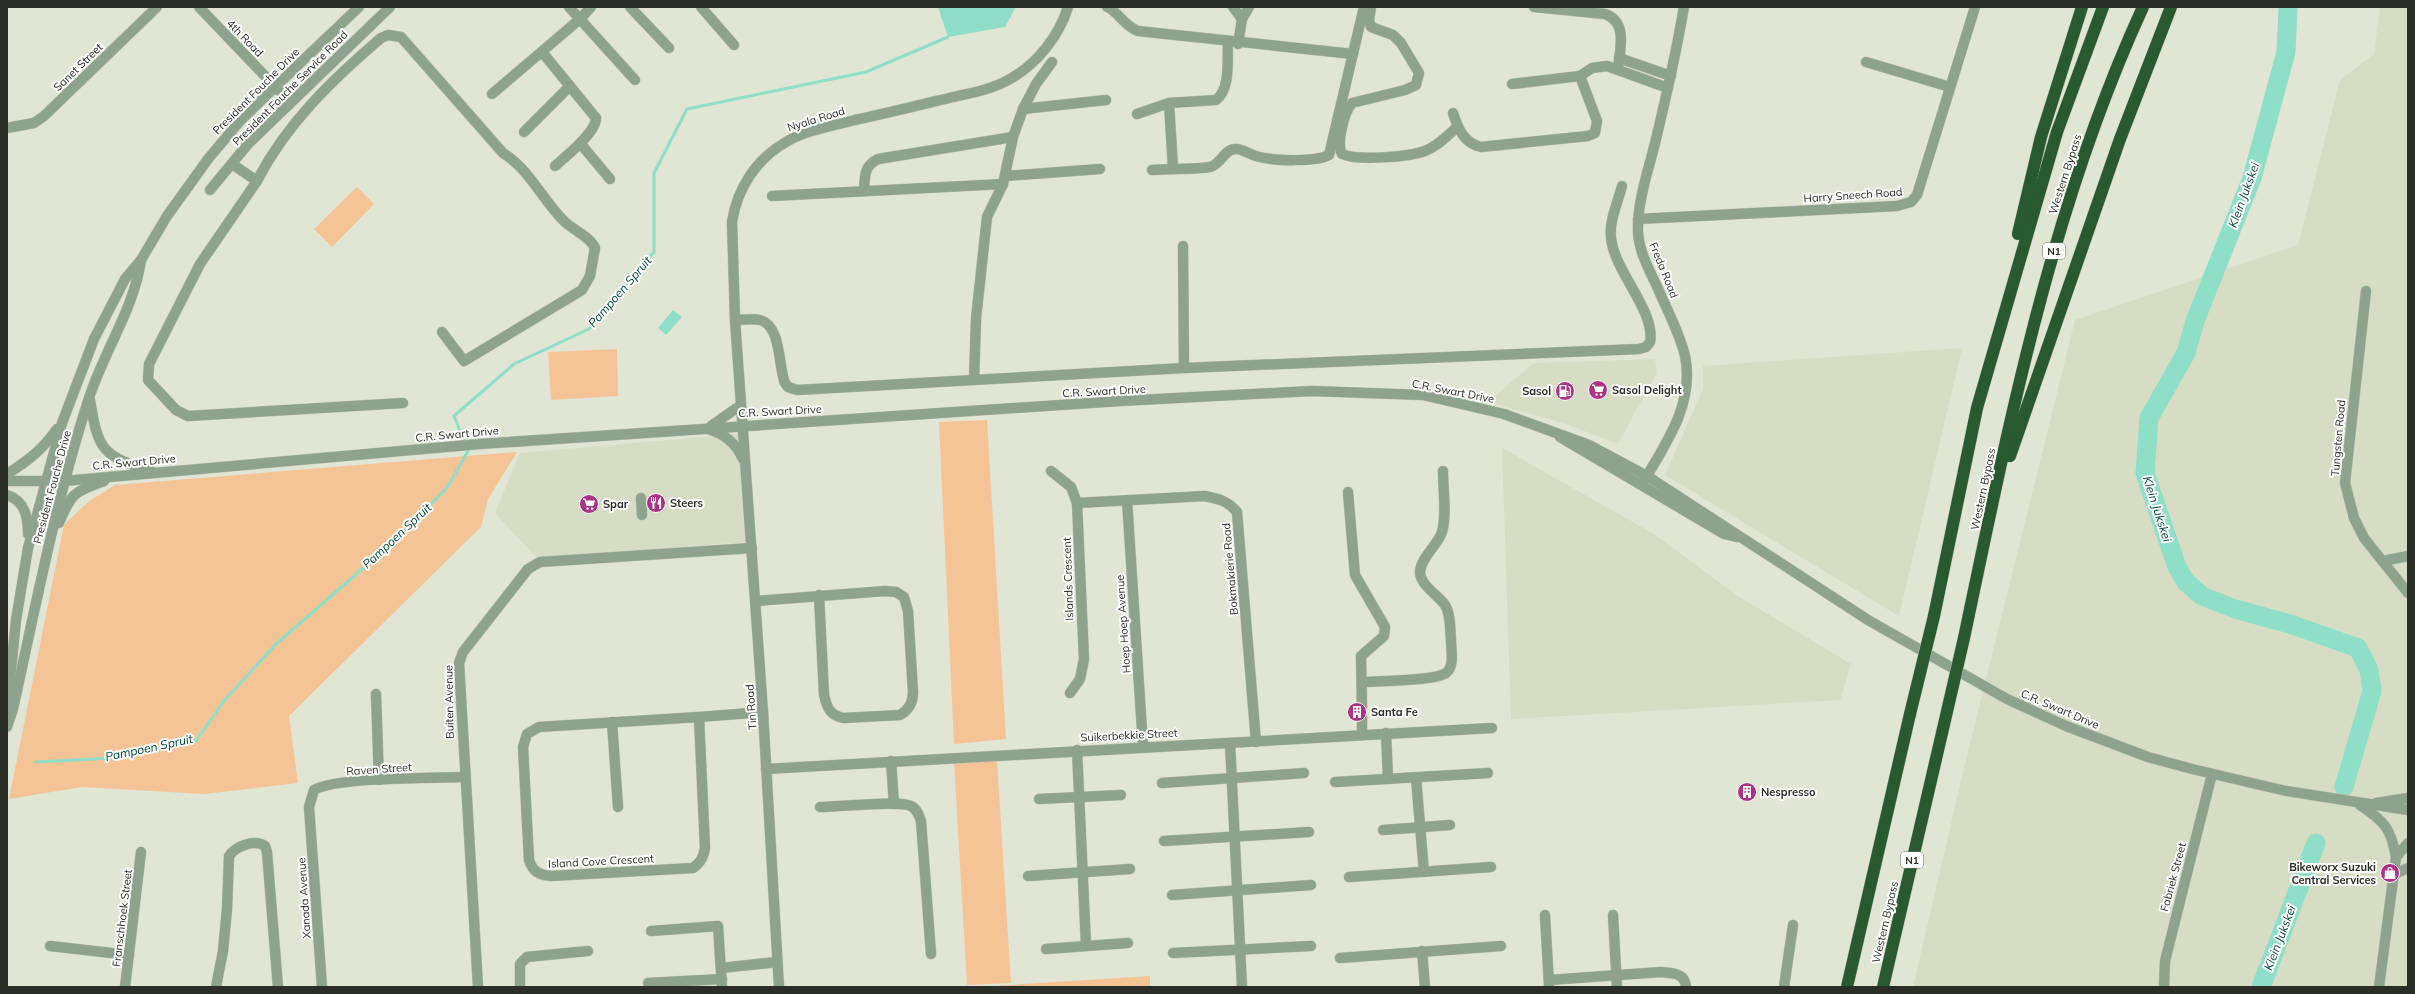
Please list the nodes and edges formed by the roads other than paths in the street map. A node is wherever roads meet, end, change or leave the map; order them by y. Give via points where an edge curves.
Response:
1 (157, 7) edge
2 (199, 7) edge
3 (360, 7) edge
4 (390, 7) edge
5 (569, 7) edge
6 (590, 7) edge
7 (630, 7) edge
8 (701, 7) edge
9 (1068, 7) edge
10 (1233, 7) edge
11 (1249, 7) edge
12 (1364, 7) edge
13 (1371, 7) edge
14 (1534, 7) edge
15 (1684, 7) edge
16 (1975, 7) edge
17 (2082, 7) edge
18 (2102, 7) edge
19 (2143, 7) edge
20 (2171, 7) edge
21 (1111, 8) edge
22 (580, 19) junction
23 (1242, 19) junction
24 (1233, 43) junction
25 (734, 45) dead end
26 (669, 48) dead end
27 (542, 52) junction
28 (1353, 54) junction
29 (1619, 58) junction
30 (1052, 62) dead end
31 (1866, 62) dead end
32 (1618, 69) junction
33 (1580, 76) junction
34 (1671, 76) junction
35 (635, 80) dead end
36 (1512, 84) dead end
37 (570, 86) junction
38 (275, 87) junction
39 (1950, 87) junction
40 (1668, 88) junction
41 (492, 94) dead end
42 (1106, 100) dead end
43 (290, 102) junction
44 (1170, 103) junction
45 (1023, 109) junction
46 (1453, 113) dead end
47 (1137, 114) dead end
48 (1457, 127) junction
49 (7, 128) edge
50 (524, 132) dead end
51 (1013, 137) junction
52 (580, 144) junction
53 (232, 164) junction
54 (555, 166) dead end
55 (1173, 168) junction
56 (1100, 169) dead end
57 (1152, 170) dead end
58 (610, 179) dead end
59 (1004, 180) junction
60 (257, 181) junction
61 (1622, 186) dead end
62 (210, 190) dead end
63 (864, 190) junction
64 (772, 196) dead end
65 (1638, 219) junction
66 (1184, 246) dead end
67 (141, 260) junction
68 (2366, 291) dead end
69 (735, 320) junction
70 (442, 332) dead end
71 (1184, 368) junction
72 (974, 380) junction
73 (89, 396) junction
74 (403, 403) dead end
75 (741, 405) junction
76 (1977, 408) junction
77 (62, 422) junction
78 (742, 425) junction
79 (706, 428) junction
80 (745, 465) junction
81 (1050, 471) dead end
82 (1443, 471) dead end
83 (156, 472) junction
84 (7, 474) edge
85 (119, 476) junction
86 (1645, 480) junction
87 (7, 481) edge
88 (46, 481) junction
89 (64, 481) junction
90 (1348, 492) dead end
91 (7, 495) edge
92 (641, 498) dead end
93 (1128, 500) junction
94 (1077, 503) junction
95 (1992, 504) junction
96 (642, 515) dead end
97 (48, 547) junction
98 (28, 548) junction
99 (752, 548) junction
100 (2408, 556) edge
101 (2383, 561) junction
102 (2408, 593) edge
103 (819, 595) junction
104 (756, 601) junction
105 (1362, 682) junction
106 (1070, 693) dead end
107 (376, 694) dead end
108 (1362, 707) dead end
109 (7, 710) edge
110 (763, 712) junction
111 (699, 717) junction
112 (1362, 717) dead end
113 (612, 722) junction
114 (7, 727) edge
115 (1492, 728) dead end
116 (1386, 733) junction
117 (1362, 735) junction
118 (1256, 742) junction
119 (1230, 743) junction
120 (1143, 746) junction
121 (1077, 750) junction
122 (891, 761) junction
123 (766, 768) junction
124 (1304, 773) dead end
125 (1488, 773) dead end
126 (2212, 774) junction
127 (464, 777) junction
128 (1231, 778) junction
129 (1416, 778) junction
130 (1388, 779) junction
131 (379, 780) junction
132 (1335, 782) dead end
133 (1162, 783) dead end
134 (1121, 795) dead end
135 (1080, 796) junction
136 (2408, 798) edge
137 (1040, 799) dead end
138 (894, 804) junction
139 (2362, 804) junction
140 (309, 807) joint
141 (618, 807) dead end
142 (820, 808) dead end
143 (2408, 810) edge
144 (1450, 825) dead end
145 (1420, 827) junction
146 (1383, 830) dead end
147 (1309, 832) dead end
148 (1234, 837) junction
149 (1164, 841) dead end
150 (2408, 843) edge
151 (142, 852) dead end
152 (2396, 857) junction
153 (1491, 867) dead end
154 (2408, 868) edge
155 (1130, 869) dead end
156 (1084, 872) junction
157 (1424, 872) junction
158 (2395, 874) junction
159 (1028, 876) dead end
160 (1349, 877) dead end
161 (1311, 885) dead end
162 (1236, 891) junction
163 (1172, 895) dead end
164 (1545, 915) dead end
165 (1613, 915) dead end
166 (1793, 925) dead end
167 (651, 932) dead end
168 (1128, 943) dead end
169 (1086, 945) junction
170 (50, 946) dead end
171 (1311, 946) dead end
172 (1501, 946) dead end
173 (1046, 948) dead end
174 (1241, 949) junction
175 (1422, 951) junction
176 (588, 952) dead end
177 (1173, 953) dead end
178 (931, 954) dead end
179 (129, 955) junction
180 (1340, 958) dead end
181 (777, 962) junction
182 (1616, 976) junction
183 (722, 978) edge
184 (648, 983) dead end
185 (1549, 984) edge
186 (125, 987) edge
187 (216, 987) edge
188 (278, 987) edge
189 (322, 987) edge
190 (478, 987) edge
191 (520, 987) edge
192 (779, 987) edge
193 (1242, 987) edge
194 (1425, 987) edge
195 (1617, 987) edge
196 (1686, 987) edge
197 (1784, 987) edge
198 (1848, 987) edge
199 (1883, 987) edge
200 (2164, 987) edge
201 (2379, 987) edge

1 - 49 street, Sanet Street via 44,116 34,123
2 - 38 street, 4th Road
3 - 38 street, President Fouche Drive
4 - 43 street, President Fouche Service Road
5 - 22 street
6 - 22 street
7 - 26 street
8 - 25 street
9 - 69 street, Nyala Road via 1042,53 1012,78 989,88 820,128 786,141 765,158 744,183 734,210 732,222
10 - 23 street
11 - 23 street
12 - 28 street
13 - 48 street via 1371,27 1396,37 1416,66 1418,79 1416,85 1405,90 1352,103 1346,114 1340,145 1342,154 1354,157 1411,155 1437,145
14 - 29 street via 1610,16 1618,23 1621,31
15 - 34 street, Freda Road
16 - 39 street, Harry Sneech Road
17 - 76 highway via 2042,137
18 - 76 highway, Western Bypass via 2057,132
19 - 95 highway, Western Bypass / N1 via 2084,154 2037,305
20 - 95 highway via 2120,139
21 - 24 street via 1123,23 1138,31
22 - 27 street
22 - 35 street
23 - 24 street
24 - 28 street
24 - 44 street via 1222,96 1210,102
27 - 37 street
27 - 41 street
28 - 55 street via 1329,155 1314,159 1271,159 1235,149 1229,150 1220,161 1210,167
29 - 32 street
29 - 34 street
30 - 45 street via 1036,84
31 - 39 street
32 - 33 street via 1602,66 1592,68
32 - 40 street
33 - 36 street
33 - 48 street via 1597,121 1596,130 1592,135 1481,147 1468,142
34 - 40 street, Freda Road
37 - 50 street
37 - 52 street via 596,118 595,125
38 - 43 street, 4th Road
38 - 67 street, President Fouche Drive via 240,121 199,170
39 - 65 street, Harry Sneech Road via 1917,195 1911,202 1897,206
40 - 65 street, Freda Road
42 - 45 street
43 - 53 street, President Fouche Service Road
44 - 47 street
44 - 55 street
45 - 51 street
46 - 48 street
51 - 59 street
51 - 63 street via 878,159 865,170
52 - 54 street
52 - 58 street
53 - 60 street
53 - 62 street, President Fouche Service Road
55 - 57 street
56 - 59 street
59 - 63 street
59 - 72 street via 987,217 976,319
60 - 70 street via 270,155 292,126 338,75 381,38 388,35 401,37 498,148 520,167 563,220 590,240 595,248 590,276 582,290 464,361
60 - 74 street via 200,264 149,364 148,380 176,410 188,416
61 - 71 street via 1611,236 1615,253 1650,325 1651,337 1646,347
63 - 64 street
65 - 86 street, Freda Road via 1642,253 1681,340 1687,367 1687,388 1683,406 1675,427
66 - 71 street
67 - 73 street, President Fouche Drive via 132,294
67 - 77 street, President Fouche Drive via 125,279 94,339
68 - 101 street, Tungsten Road via 2345,483 2354,518 2364,538
69 - 72 street via 762,321 773,331 782,376 792,389
69 - 75 street, Nyala Road
71 - 72 street
73 - 83 street via 94,429 103,446 123,462
73 - 89 street, President Fouche Drive
75 - 78 street, Nyala Road
75 - 79 street via 730,415
76 - 198 highway, Western Bypass, bridge via 1934,616
77 - 84 street via 43,448
77 - 88 street, President Fouche Drive
78 - 79 street, C.R. Swart Drive
78 - 80 street, Tin Road
78 - 86 street, C.R. Swart Drive via 1328,391 1423,396 1504,414 1590,445
79 - 80 street via 728,439 740,452
79 - 83 street, C.R. Swart Drive via 442,447
80 - 99 street, Tin Road
81 - 94 street, Islands Crescent via 1071,487
82 - 105 street via 1443,526 1439,540 1422,564 1420,573 1447,612 1452,656 1450,668 1446,673 1431,677
83 - 85 street, C.R. Swart Drive
85 - 89 street, C.R. Swart Drive
85 - 97 street via 74,494 68,501
86 - 126 street, C.R. Swart Drive via 1728,527 1739,537 1868,620 2007,699 2118,746
87 - 88 street, C.R. Swart Drive
88 - 89 street, C.R. Swart Drive
88 - 98 street, President Fouche Drive
89 - 97 street, President Fouche Drive
90 - 105 street via 1355,575 1385,627 1384,636 1361,656
91 - 98 street via 21,504 28,517
92 - 96 street
93 - 94 street, Bokmakierie Road
93 - 118 street, Bokmakierie Road via 1205,496 1226,502 1238,512
93 - 120 street, Hoep Hoep Avenue
94 - 106 street, Islands Crescent via 1084,659 1080,679
95 - 199 highway, Western Bypass / N1, bridge via 1964,638
97 - 114 street, President Fouche Drive
98 - 109 street, President Fouche Drive via 16,620
99 - 104 street, Tin Road
99 - 127 street, Buiten Avenue via 540,562 532,566 471,641 459,664
100 - 101 street
101 - 102 street, Tungsten Road
103 - 103 street via 886,591 896,592 904,597 908,611 913,692 912,702 907,711 900,715 843,718 834,716 829,710 824,695
103 - 104 street
104 - 110 street, Tin Road
105 - 108 street
107 - 131 street
110 - 111 street, Island Cove Crescent
110 - 123 street, Tin Road
111 - 113 street, Island Cove Crescent
111 - 113 street, Island Cove Crescent via 705,848 699,864 693,868 680,869 542,875 532,868 529,860 524,739 527,734 539,727
112 - 117 street
113 - 141 street
115 - 116 street, Suikerbekkie Street
116 - 117 street, Suikerbekkie Street
116 - 130 street
117 - 118 street, Suikerbekkie Street
118 - 119 street, Suikerbekkie Street
119 - 120 street, Suikerbekkie Street
119 - 128 street
120 - 121 street, Suikerbekkie Street
121 - 122 street, Suikerbekkie Street
121 - 135 street
122 - 123 street, Suikerbekkie Street
122 - 138 street
123 - 181 street, Tin Road
124 - 128 street
125 - 129 street
126 - 139 street, C.R. Swart Drive via 2286,791
126 - 200 street, Fabriek Street via 2165,961
127 - 131 street, Raven Street
127 - 190 street, Buiten Avenue
128 - 133 street
128 - 148 street
129 - 130 street
129 - 145 street
130 - 132 street
131 - 140 street, Raven Street via 319,787 314,790
134 - 135 street
135 - 137 street
135 - 156 street
136 - 139 street
138 - 142 street
138 - 178 street via 910,805 921,821
139 - 143 street, C.R. Swart Drive
139 - 152 street via 2384,821 2393,841
140 - 189 street, Xanada Avenue
144 - 145 street
145 - 146 street
145 - 157 street
147 - 148 street
148 - 149 street
148 - 162 street
150 - 152 street
151 - 179 street, Franschhoek Street
152 - 158 street
153 - 157 street
154 - 158 street
155 - 156 street
156 - 159 street
156 - 169 street
157 - 160 street
158 - 201 street
161 - 162 street
162 - 163 street
162 - 174 street
164 - 185 street
165 - 182 street
166 - 197 street
167 - 183 street via 718,926
168 - 169 street
169 - 173 street
170 - 179 street
171 - 174 street
172 - 175 street
174 - 177 street
174 - 193 street
175 - 180 street
175 - 194 street
176 - 191 street via 527,958 520,964
179 - 186 street, Franschhoek Street
181 - 183 street
181 - 192 street, Tin Road
182 - 185 street
182 - 195 street
182 - 196 street via 1671,973 1684,978
183 - 184 street
187 - 188 street via 226,916 229,856 240,846 259,844 265,846 267,852

